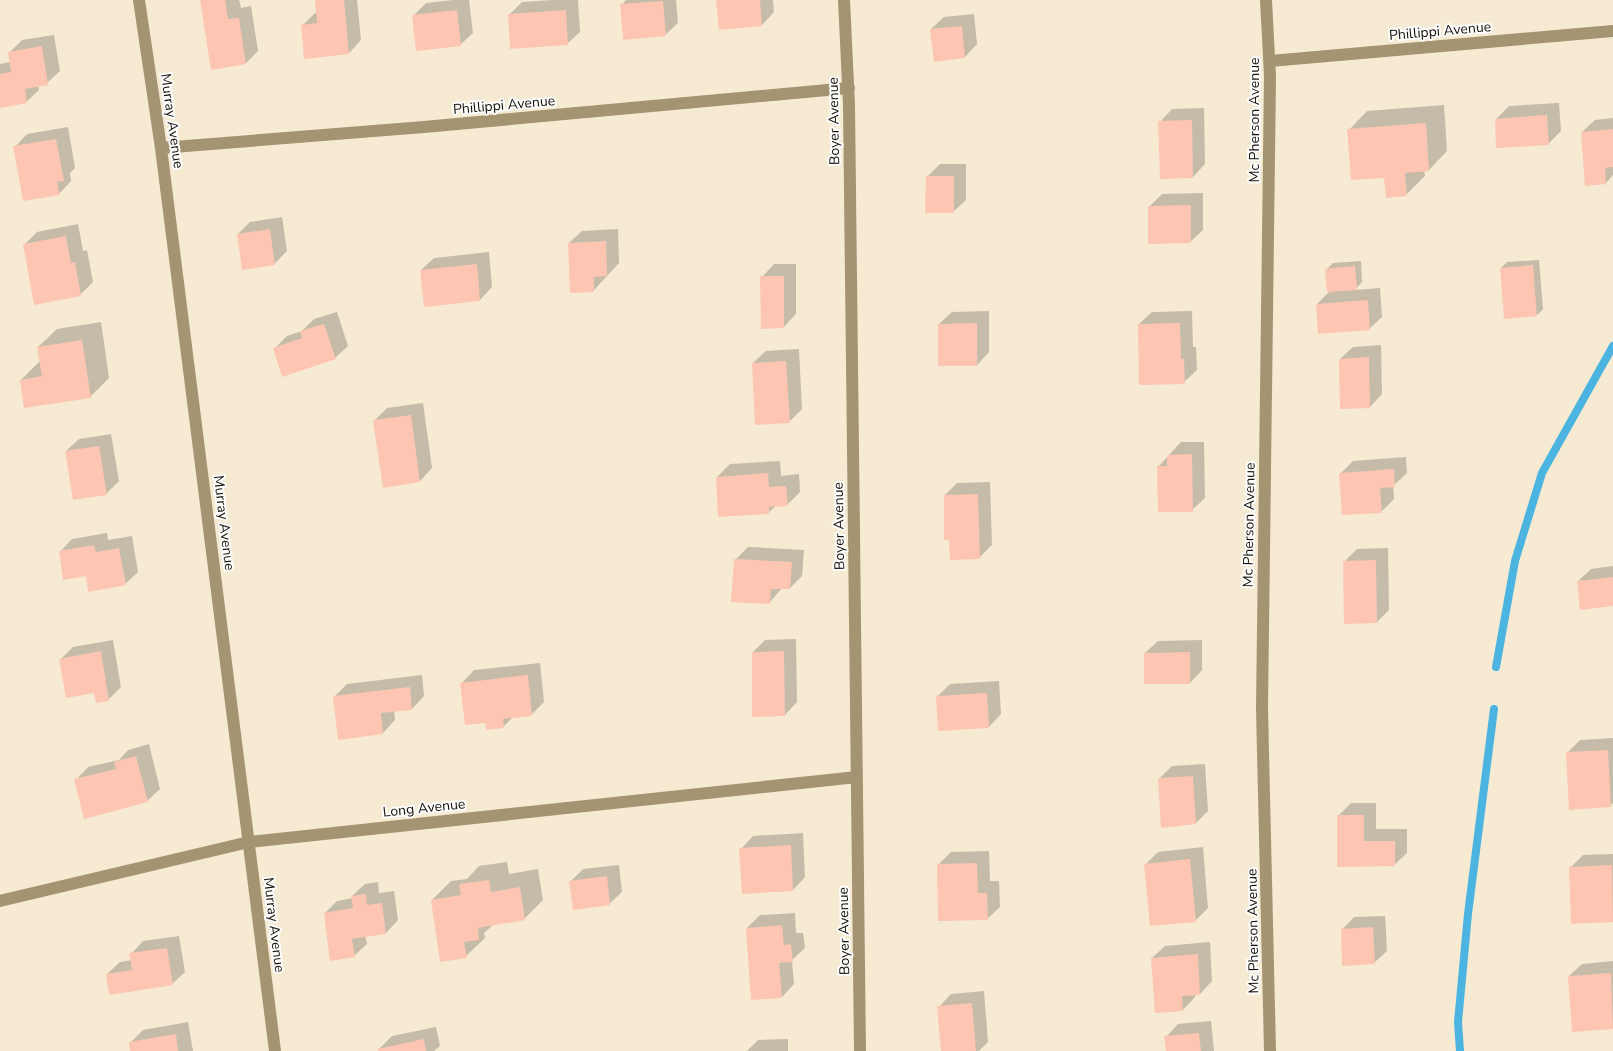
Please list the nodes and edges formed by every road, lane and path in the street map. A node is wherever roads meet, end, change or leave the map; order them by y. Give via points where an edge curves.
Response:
1 (139, 0) edge
2 (844, 0) edge
3 (1266, 0) edge
4 (1613, 31) edge
5 (1270, 61) junction
6 (849, 88) junction
7 (161, 148) junction
8 (857, 777) junction
9 (249, 842) junction
10 (0, 901) edge
11 (275, 1051) edge
12 (860, 1051) edge
13 (1270, 1051) edge

1 - 7 street, Murray Avenue
2 - 6 street, Boyer Avenue
3 - 5 street, Mc Pherson Avenue
4 - 5 street, Phillippi Avenue
5 - 13 street, Mc Pherson Avenue via 1262,709
6 - 7 street, Phillippi Avenue
6 - 8 street, Boyer Avenue
7 - 9 street, Murray Avenue
8 - 9 street, Long Avenue
8 - 12 street, Boyer Avenue
9 - 10 street, Long Avenue
9 - 11 street, Murray Avenue

